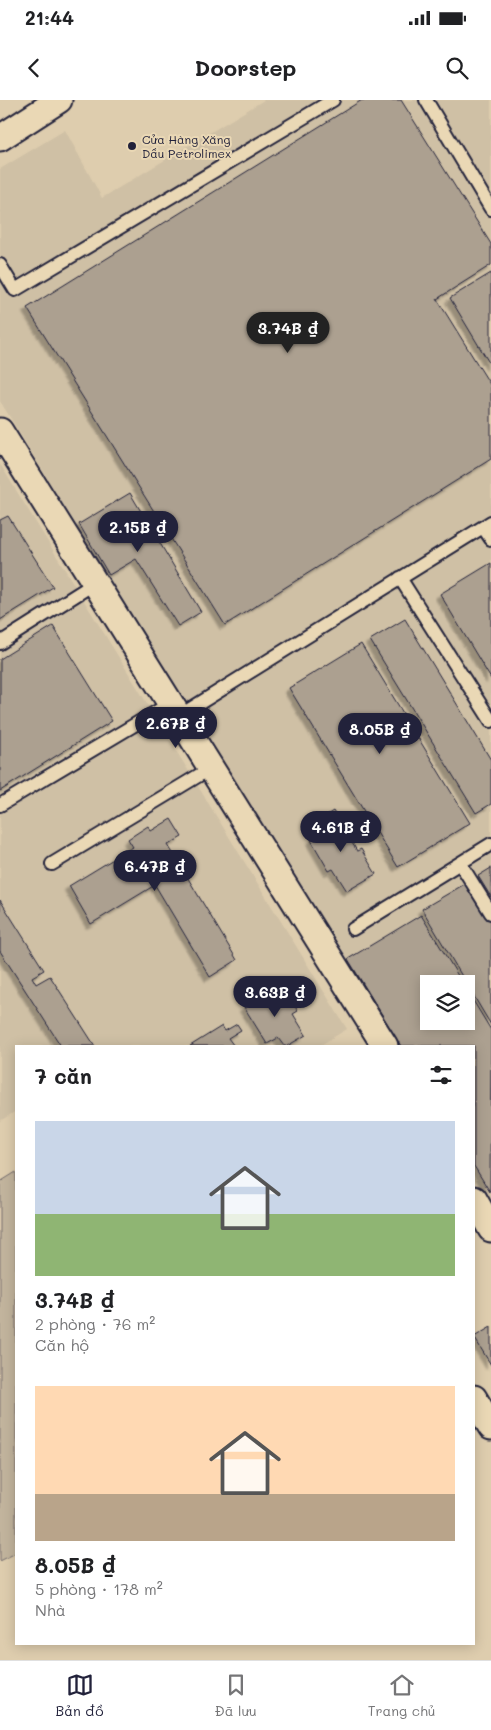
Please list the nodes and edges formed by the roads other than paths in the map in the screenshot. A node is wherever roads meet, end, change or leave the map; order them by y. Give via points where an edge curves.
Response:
1 (59, 100) edge
2 (333, 100) edge
3 (426, 100) edge
4 (0, 138) edge
5 (491, 209) edge
6 (0, 265) edge
7 (0, 431) edge
8 (487, 525) edge
9 (491, 540) edge
10 (400, 578) junction
11 (95, 583) junction
12 (0, 643) edge
13 (175, 709) junction
14 (491, 721) edge
15 (211, 768) junction
16 (0, 805) edge
17 (491, 844) edge
18 (460, 863) junction
19 (52, 864) dead end
20 (491, 913) edge
21 (353, 929) dead end
22 (385, 1045) edge
23 (475, 1200) edge
24 (491, 1229) edge
25 (475, 1400) edge
26 (491, 1427) edge

1 - 4 street
2 - 6 lane via 15,290
3 - 5 lane
7 - 11 street
8 - 9 lane
8 - 10 lane
10 - 13 lane
10 - 14 lane
11 - 12 lane
11 - 13 street
13 - 15 street
13 - 16 lane
15 - 19 lane
15 - 22 street
17 - 18 lane
18 - 20 lane
18 - 21 lane
23 - 24 street
25 - 26 street

